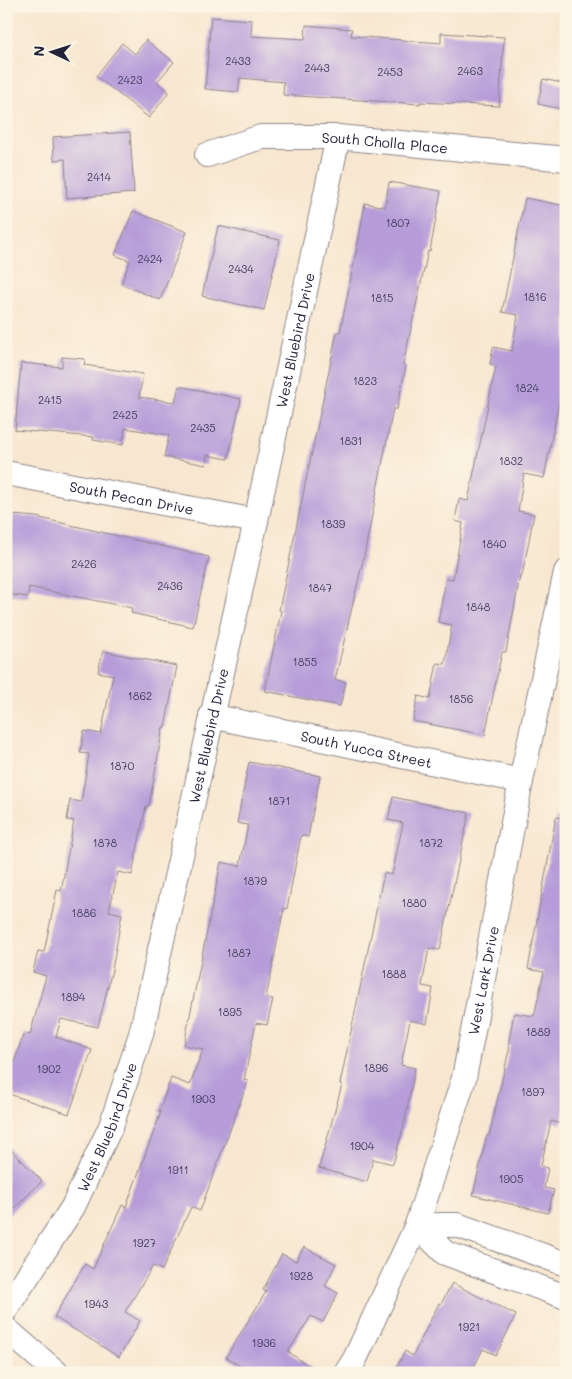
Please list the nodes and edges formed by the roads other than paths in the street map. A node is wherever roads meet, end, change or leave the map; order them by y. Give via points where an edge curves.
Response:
1 (338, 137) junction
2 (207, 155) dead end
3 (566, 159) edge
4 (6, 474) edge
5 (256, 521) junction
6 (566, 572) edge
7 (211, 716) junction
8 (521, 781) junction
9 (417, 1225) junction
10 (566, 1264) edge
11 (566, 1297) edge
12 (6, 1309) edge
13 (6, 1329) edge
14 (56, 1373) edge
15 (346, 1373) edge

1 - 2 street, South Cholla Place via 261,137
1 - 3 street, South Cholla Place
1 - 5 street, West Bluebird Drive
4 - 5 street, South Pecan Drive
5 - 7 street, West Bluebird Drive
6 - 8 street, West Lark Drive
7 - 8 street, South Yucca Street
7 - 12 street, West Bluebird Drive via 141,1034 111,1126 72,1207
8 - 9 street, West Lark Drive via 464,1078
9 - 10 street via 457,1225
9 - 11 street via 445,1253
9 - 15 street, West Lark Drive via 356,1359
13 - 14 street

